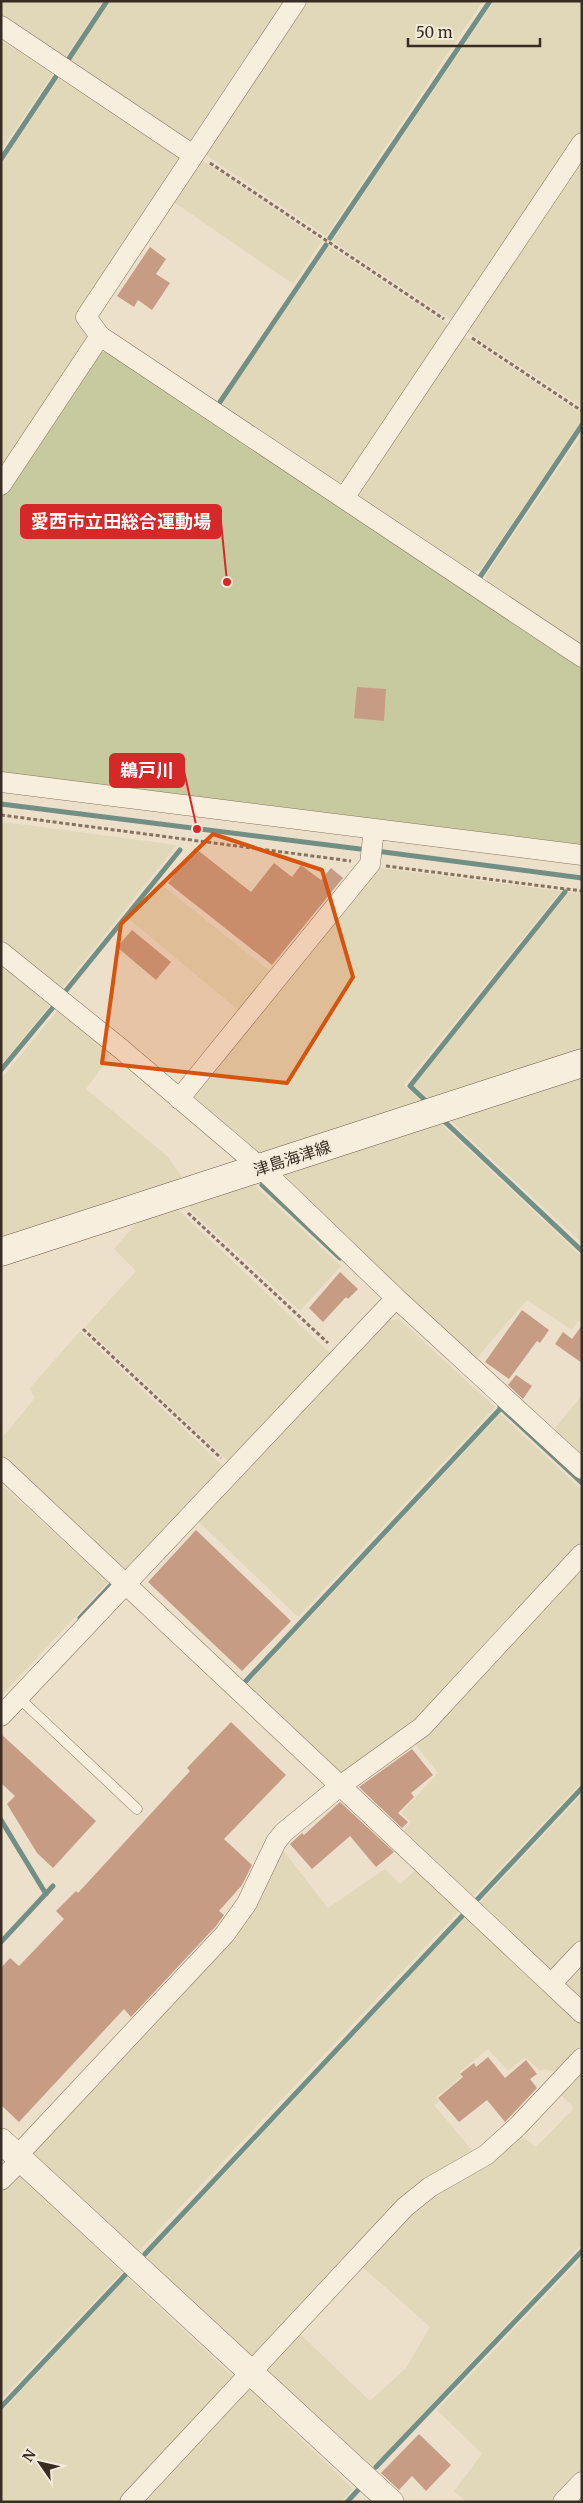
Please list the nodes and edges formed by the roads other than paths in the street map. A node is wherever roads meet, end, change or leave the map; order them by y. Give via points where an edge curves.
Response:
1 (296, 1) edge
2 (1, 26) edge
3 (582, 143) edge
4 (194, 154) junction
5 (100, 336) junction
6 (1, 485) edge
7 (344, 498) junction
8 (582, 657) edge
9 (1, 782) edge
10 (373, 832) junction
11 (582, 855) edge
12 (1, 952) edge
13 (582, 1063) edge
14 (179, 1099) junction
15 (261, 1168) junction
16 (1, 1252) edge
17 (396, 1298) junction
18 (1, 1466) edge
19 (582, 1469) edge
20 (582, 1554) edge
21 (127, 1584) junction
22 (19, 1698) junction
23 (1, 1716) edge
24 (340, 1786) junction
25 (137, 1809) dead end
26 (582, 1951) edge
27 (551, 1984) junction
28 (582, 2013) edge
29 (582, 2058) edge
30 (13, 2152) edge
31 (1, 2180) edge
32 (252, 2372) junction
33 (582, 2482) edge
34 (130, 2502) edge
35 (391, 2502) edge
36 (563, 2502) edge

1 - 4 street
2 - 4 street
3 - 7 street
4 - 5 street via 86,317
5 - 6 street
5 - 7 street
7 - 8 street
9 - 10 street
10 - 11 street
10 - 14 street via 370,862
12 - 14 street
13 - 15 main road, 津島海津線
14 - 15 street
15 - 16 main road, 津島海津線
15 - 17 street
17 - 19 street
17 - 21 street
18 - 21 street
20 - 24 street via 422,1727
21 - 22 street
21 - 24 street
22 - 23 street
22 - 25 lane
24 - 27 street
24 - 30 street via 276,1842 247,1903 225,1934
26 - 27 street
27 - 28 street
29 - 32 street via 486,2155 430,2186 405,2207
30 - 31 street
30 - 32 street
32 - 34 street
32 - 35 street
33 - 36 street

